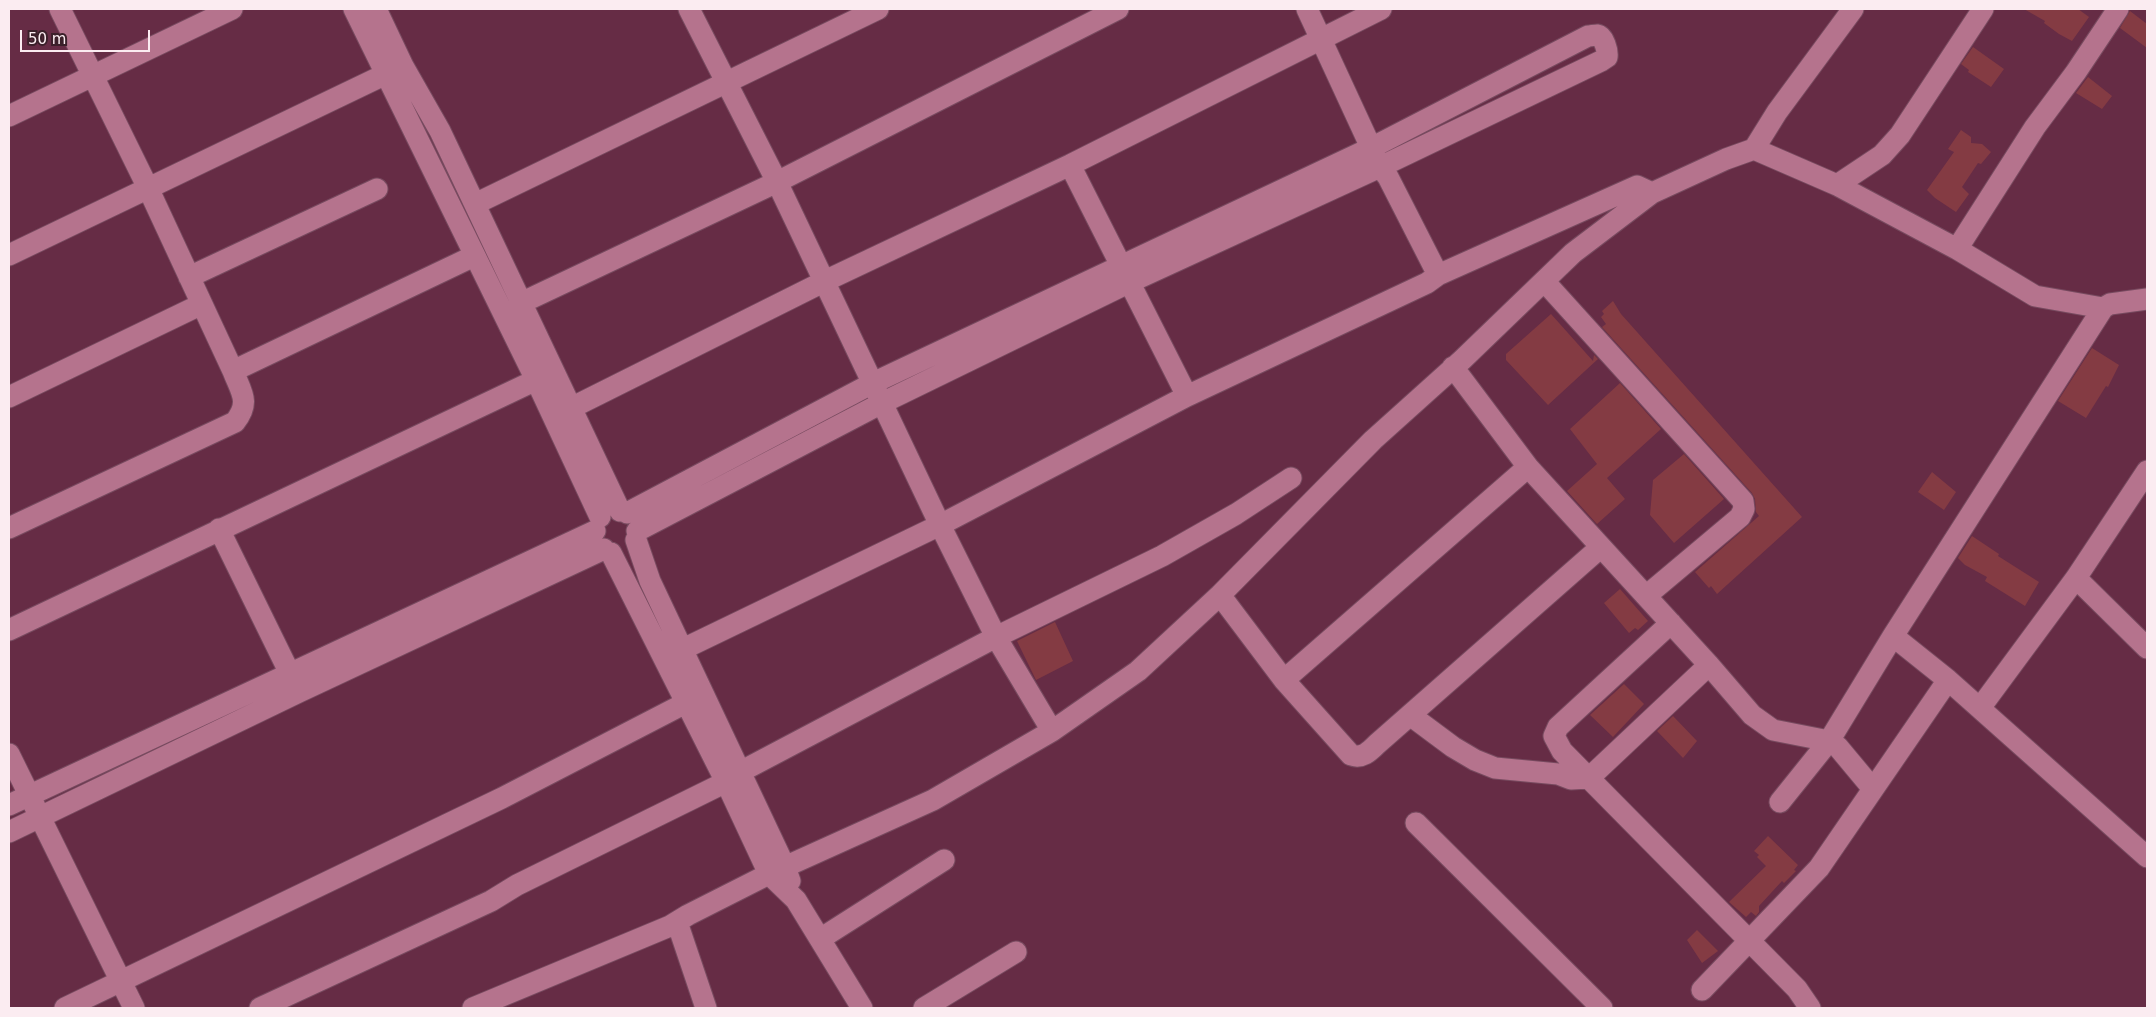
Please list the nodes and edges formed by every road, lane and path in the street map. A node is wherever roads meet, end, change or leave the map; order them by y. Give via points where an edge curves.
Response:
1 (60, 9) edge
2 (232, 9) edge
3 (689, 9) edge
4 (878, 9) edge
5 (1307, 9) edge
6 (1381, 9) edge
7 (1853, 9) edge
8 (1983, 9) edge
9 (363, 10) edge
10 (1110, 11) edge
11 (2113, 11) edge
12 (1321, 38) junction
13 (386, 74) junction
14 (92, 76) junction
15 (726, 83) junction
16 (9, 116) edge
17 (1371, 148) junction
18 (1754, 149) junction
19 (1070, 165) junction
20 (1380, 167) junction
21 (777, 182) junction
22 (1837, 185) junction
23 (148, 188) junction
24 (376, 189) dead end
25 (1652, 193) junction
26 (475, 204) junction
27 (1957, 248) junction
28 (9, 255) edge
29 (474, 256) junction
30 (1124, 275) junction
31 (1438, 275) junction
32 (189, 276) junction
33 (824, 281) junction
34 (1544, 281) junction
35 (2147, 299) edge
36 (523, 302) junction
37 (202, 304) junction
38 (2103, 308) junction
39 (1453, 367) junction
40 (233, 371) junction
41 (536, 380) junction
42 (873, 383) junction
43 (1187, 396) junction
44 (9, 397) edge
45 (882, 403) junction
46 (573, 407) junction
47 (1528, 467) junction
48 (2147, 471) edge
49 (1291, 478) dead end
50 (619, 524) junction
51 (940, 525) junction
52 (9, 528) edge
53 (219, 530) junction
54 (1601, 546) junction
55 (608, 551) junction
56 (2076, 578) junction
57 (1220, 595) junction
58 (1646, 596) junction
59 (1671, 623) junction
60 (9, 630) edge
61 (996, 636) junction
62 (1893, 636) junction
63 (2147, 648) edge
64 (682, 650) junction
65 (1710, 665) junction
66 (289, 672) junction
67 (1284, 680) junction
68 (1948, 680) junction
69 (299, 692) junction
70 (695, 699) junction
71 (1980, 708) junction
72 (1410, 715) junction
73 (1052, 731) junction
74 (1829, 741) junction
75 (9, 754) edge
76 (733, 777) junction
77 (1589, 778) junction
78 (1873, 789) junction
79 (30, 794) junction
80 (1780, 802) dead end
81 (9, 805) edge
82 (40, 818) junction
83 (1416, 822) dead end
84 (9, 832) edge
85 (2147, 858) edge
86 (944, 860) dead end
87 (777, 870) junction
88 (677, 922) junction
89 (820, 939) junction
90 (1749, 941) junction
91 (1016, 952) dead end
92 (121, 982) junction
93 (1702, 990) dead end
94 (499, 1003) edge
95 (65, 1008) edge
96 (134, 1008) edge
97 (260, 1008) edge
98 (473, 1008) edge
99 (704, 1008) edge
100 (862, 1008) edge
101 (924, 1008) edge
102 (1602, 1008) edge
103 (1810, 1008) edge

1 - 14 street
2 - 14 street
3 - 15 street
4 - 15 street
5 - 12 street
6 - 12 street
7 - 18 street via 1777,112
8 - 22 street via 1900,135 1882,155
9 - 13 street
9 - 26 street via 403,66 440,131
10 - 21 street
11 - 27 street via 2076,72 2035,127
12 - 17 street
12 - 19 street
13 - 23 street
13 - 29 street
14 - 16 street
14 - 23 street
15 - 21 street
15 - 26 street
17 - 20 street
17 - 20 street via 1588,36 1597,35 1603,41 1608,56 1602,61
17 - 30 street
18 - 22 street
18 - 25 street
19 - 30 street
19 - 33 street
20 - 30 street
20 - 31 street
21 - 33 street
21 - 36 street
22 - 27 street
23 - 28 street
23 - 32 street
24 - 32 street
25 - 31 street via 1637,186
25 - 34 street via 1573,253
26 - 36 street
27 - 38 street via 2035,296
29 - 40 street
29 - 41 street
30 - 42 street
30 - 43 street
30 - 45 street
31 - 43 street via 1427,284
32 - 37 street
33 - 42 street
33 - 46 street
34 - 39 street
34 - 58 street via 1743,501 1740,517
35 - 38 street via 2110,304
36 - 46 street
37 - 40 street
37 - 44 street
38 - 62 street
39 - 47 street
39 - 57 street via 1373,440
40 - 52 street via 245,402 243,412 235,422
41 - 50 street
41 - 53 street
42 - 45 street
42 - 50 street
43 - 51 street
45 - 50 street
45 - 51 street
46 - 50 street
47 - 54 street
47 - 67 street
48 - 56 street
49 - 61 street via 1162,556
50 - 55 street via 599,544
50 - 55 street via 627,550 618,553
50 - 64 street
50 - 66 street
51 - 61 street
51 - 64 street
53 - 60 street
53 - 66 street
54 - 58 street
54 - 72 street
55 - 69 street
55 - 70 street
56 - 63 street
56 - 71 street
57 - 67 street
57 - 73 street via 1138,671
58 - 59 street
59 - 65 street
59 - 77 street via 1558,727 1554,736 1557,744
61 - 73 street
61 - 76 street
62 - 68 street
62 - 74 street
64 - 70 street
65 - 74 street via 1762,724 1773,730
65 - 77 street
66 - 69 street
66 - 79 street
67 - 72 street via 1351,755 1358,757 1365,755
68 - 71 street
68 - 78 street
69 - 82 street
70 - 76 street
70 - 92 street via 502,798
71 - 85 street
72 - 77 street via 1453,747 1496,768 1558,774 1571,779
73 - 87 street via 933,800
74 - 78 street via 1838,747
74 - 80 street
75 - 79 street
76 - 87 street
76 - 97 street via 516,885 491,902
77 - 90 street
78 - 90 street via 1819,868
79 - 81 street
79 - 82 street
82 - 84 street
82 - 92 street
83 - 102 street
86 - 89 street
87 - 88 street
87 - 89 street
88 - 94 street
88 - 99 street
89 - 100 street
90 - 93 street
90 - 103 street via 1797,989
91 - 101 street
92 - 95 street
92 - 96 street
94 - 98 street

